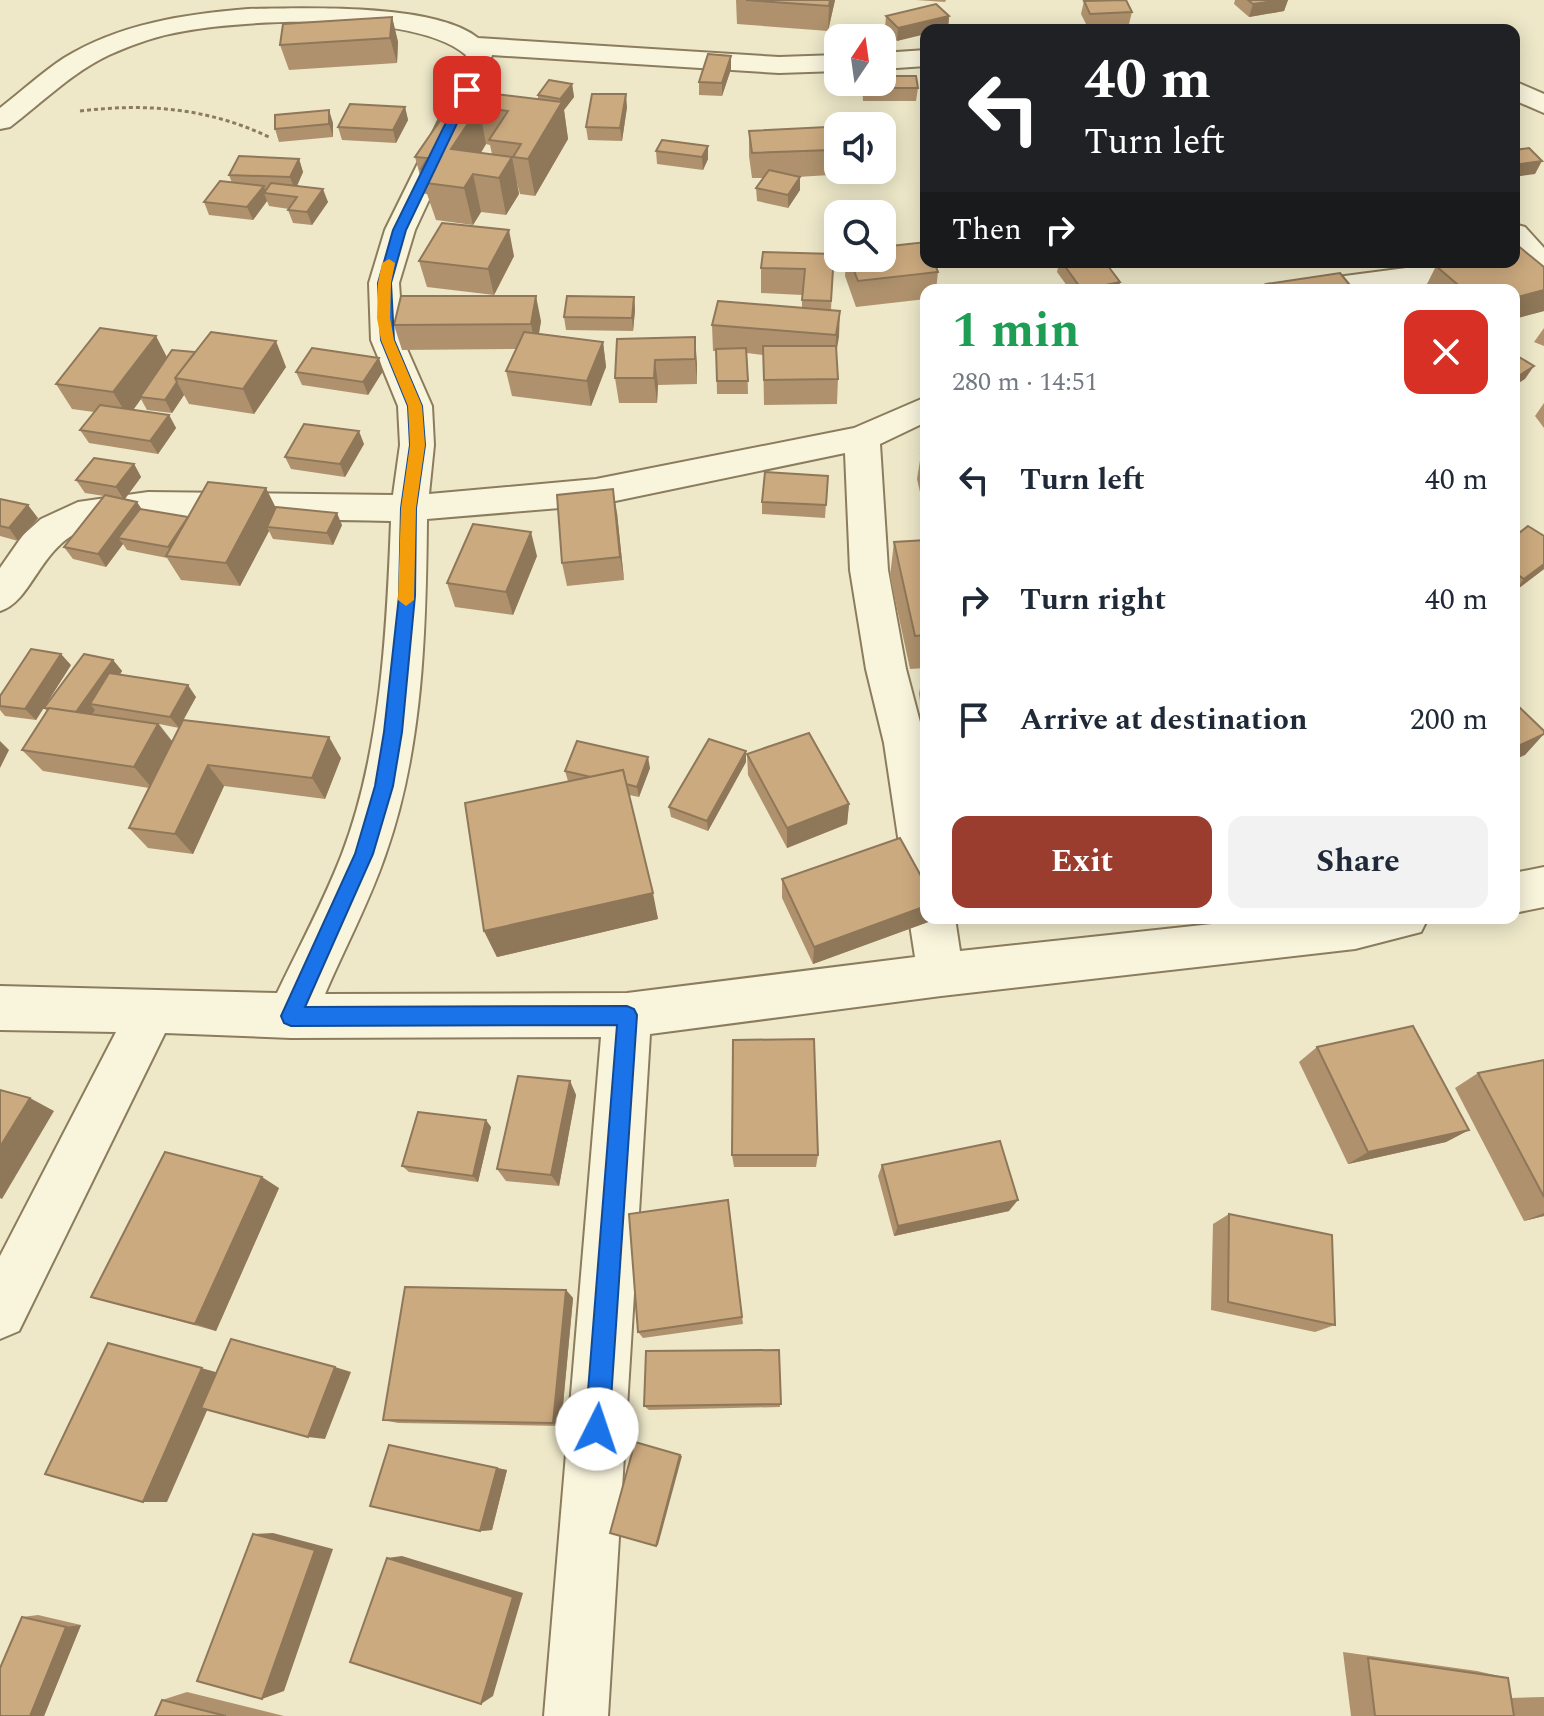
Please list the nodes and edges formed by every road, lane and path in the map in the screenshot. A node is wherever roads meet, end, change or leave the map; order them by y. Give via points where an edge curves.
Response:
1 (477, 46) junction
2 (920, 58) edge
3 (896, 60) edge
4 (824, 63) edge
5 (1520, 92) edge
6 (1544, 105) edge
7 (68, 113) dead end
8 (0, 121) edge
9 (269, 137) dead end
10 (1520, 240) edge
11 (1540, 264) edge
12 (1520, 265) edge
13 (1486, 268) edge
14 (1353, 284) edge
15 (920, 411) edge
16 (862, 438) junction
17 (409, 508) junction
18 (0, 597) edge
19 (920, 839) edge
20 (1544, 887) edge
21 (1520, 892) edge
22 (933, 924) edge
23 (1378, 924) edge
24 (941, 975) junction
25 (0, 1008) edge
26 (152, 1010) junction
27 (627, 1015) junction
28 (291, 1016) junction
29 (0, 1312) edge
30 (576, 1716) edge

1 - 4 street
1 - 8 street via 428,28 366,18 273,15 184,23 88,55
1 - 17 street via 476,68 400,230 384,283 387,340 415,406 417,445
2 - 3 street
5 - 6 street
7 - 9 path via 166,107 228,118
10 - 11 street
11 - 12 street
13 - 14 street
15 - 16 street
16 - 17 street via 596,492
16 - 19 street via 869,570
17 - 18 street via 148,505 91,511 54,528 36,544
17 - 28 street via 407,596 384,786 364,854
20 - 21 street
22 - 24 street
23 - 24 street
24 - 27 street
25 - 26 street
26 - 28 street
26 - 29 street
27 - 28 street
27 - 30 street

